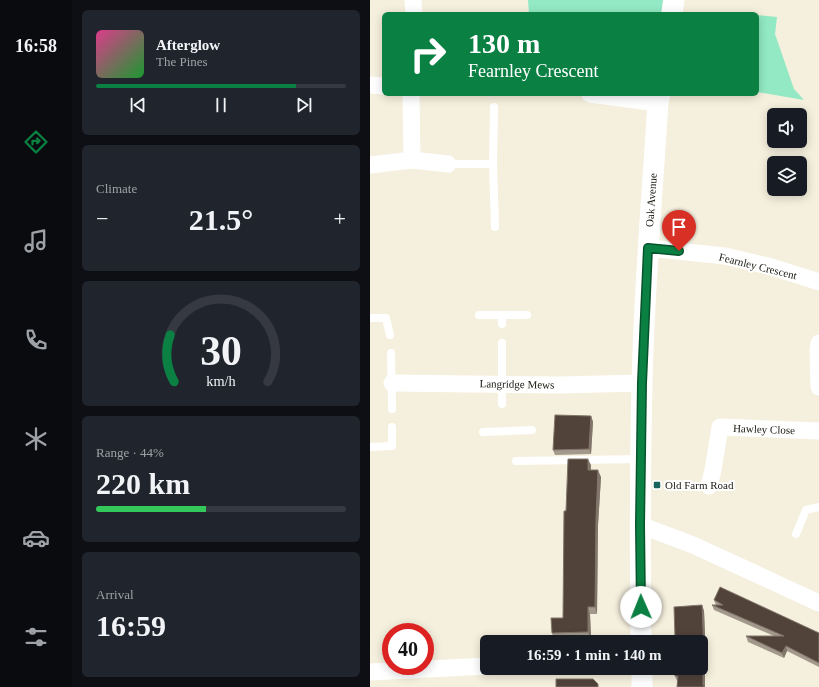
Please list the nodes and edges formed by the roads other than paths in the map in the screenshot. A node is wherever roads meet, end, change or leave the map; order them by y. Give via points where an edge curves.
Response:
1 (413, 0) edge
2 (674, 0) edge
3 (414, 12) edge
4 (672, 12) edge
5 (411, 96) edge
6 (624, 96) edge
7 (659, 98) edge
8 (494, 107) dead end
9 (412, 160) junction
10 (448, 164) joint
11 (493, 164) junction
12 (370, 165) edge
13 (496, 226) dead end
14 (648, 248) junction
15 (819, 282) edge
16 (479, 315) dead end
17 (502, 315) junction
18 (527, 315) dead end
19 (370, 318) edge
20 (502, 324) dead end
21 (390, 335) dead end
22 (502, 343) dead end
23 (819, 343) edge
24 (391, 353) dead end
25 (392, 383) junction
26 (642, 383) junction
27 (502, 384) junction
28 (819, 387) edge
29 (502, 404) dead end
30 (392, 409) dead end
31 (392, 427) dead end
32 (532, 430) dead end
33 (819, 431) edge
34 (483, 432) dead end
35 (370, 447) edge
36 (641, 459) junction
37 (516, 461) dead end
38 (709, 486) dead end
39 (819, 507) edge
40 (640, 525) junction
41 (796, 534) dead end
42 (819, 603) edge
43 (641, 635) edge
44 (480, 666) edge
45 (370, 672) edge
46 (642, 675) edge
47 (642, 687) edge

1 - 3 street
2 - 4 street
5 - 9 street
6 - 7 street
7 - 14 street, Oak Avenue
8 - 11 lane
9 - 10 street
9 - 12 street
10 - 11 lane
11 - 13 lane
14 - 15 street, Fearnley Crescent via 725,256
14 - 26 street, Oak Avenue
16 - 17 lane
17 - 18 lane
17 - 20 lane
19 - 21 lane via 386,318
22 - 27 lane
23 - 28 street
24 - 25 lane
25 - 27 street, Langridge Mews
25 - 30 lane
26 - 27 street, Langridge Mews
26 - 36 street, Oak Avenue
27 - 29 lane
31 - 35 lane via 392,446
32 - 34 lane via 503,428
33 - 38 street, Hawley Close via 720,427
36 - 37 lane
36 - 40 street, Oak Avenue
39 - 41 lane via 806,510
40 - 42 street via 693,545
40 - 43 street, Oak Avenue
44 - 45 street
46 - 47 street

